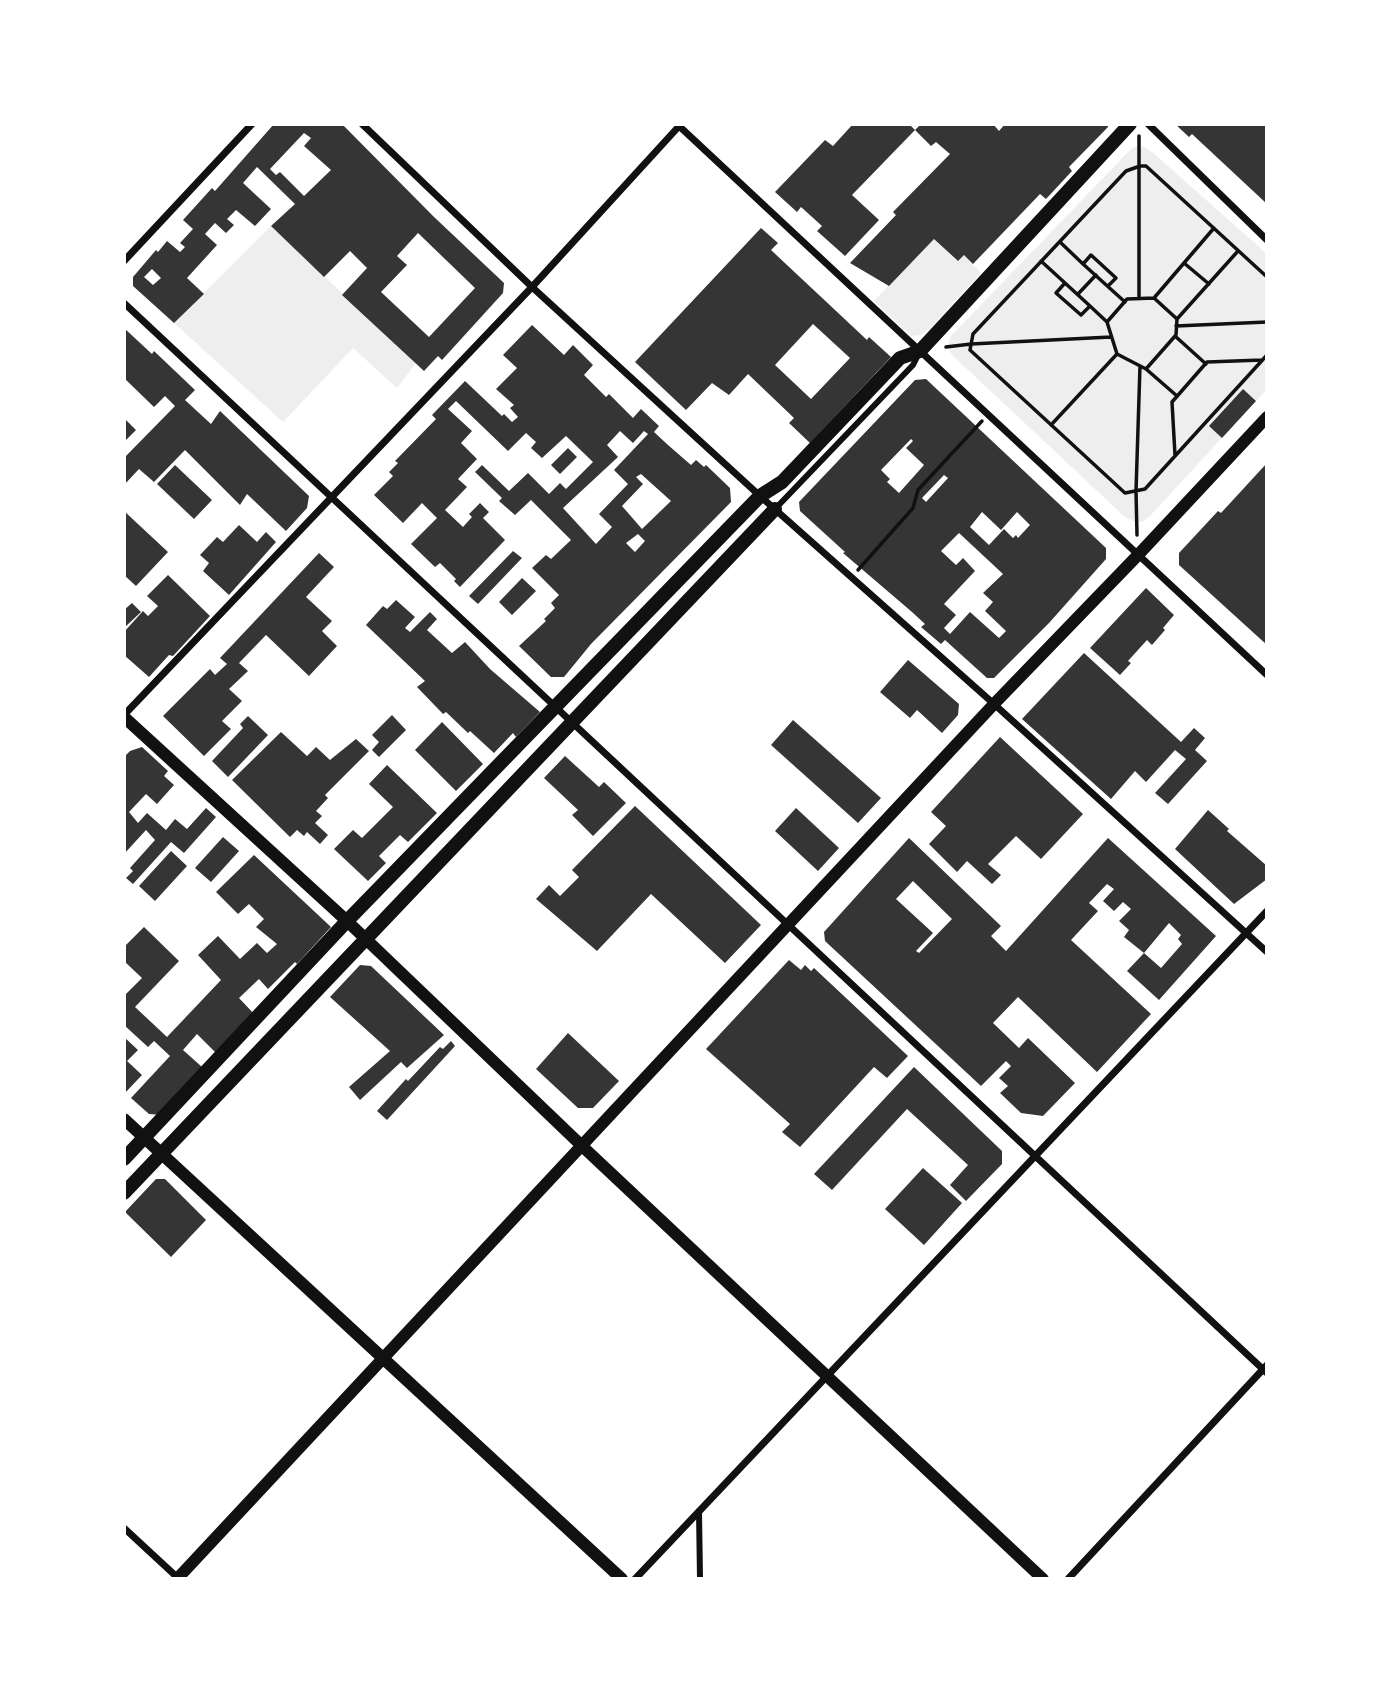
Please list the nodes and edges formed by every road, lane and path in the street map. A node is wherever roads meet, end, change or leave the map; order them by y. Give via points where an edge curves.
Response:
1 (252, 124) edge
2 (362, 124) edge
3 (1148, 124) edge
4 (679, 125) edge
5 (1135, 130) edge
6 (1140, 166) junction
7 (1214, 228) junction
8 (1267, 240) edge
9 (1060, 242) junction
10 (1238, 251) junction
11 (124, 261) edge
12 (1041, 261) junction
13 (1184, 263) junction
14 (1083, 264) junction
15 (1096, 275) junction
16 (1267, 276) edge
17 (1065, 283) junction
18 (1209, 284) junction
19 (1108, 286) junction
20 (532, 287) junction
21 (1078, 294) junction
22 (1154, 298) junction
23 (1139, 299) junction
24 (1125, 302) junction
25 (124, 303) edge
26 (1090, 306) junction
27 (1177, 319) junction
28 (1107, 321) junction
29 (1267, 322) edge
30 (1177, 326) junction
31 (1175, 336) junction
32 (1111, 337) junction
33 (971, 344) junction
34 (920, 351) junction
35 (1117, 354) junction
36 (1267, 355) edge
37 (1262, 360) junction
38 (1206, 364) junction
39 (1140, 366) junction
40 (1146, 369) junction
41 (1177, 396) junction
42 (988, 415) junction
43 (1267, 416) edge
44 (1051, 425) junction
45 (1175, 455) junction
46 (1136, 491) junction
47 (760, 496) junction
48 (330, 497) junction
49 (775, 509) junction
50 (1138, 555) junction
51 (851, 577) junction
52 (1267, 675) edge
53 (994, 704) junction
54 (555, 706) junction
55 (124, 716) edge
56 (572, 722) junction
57 (1267, 911) edge
58 (347, 921) junction
59 (788, 925) junction
60 (1246, 933) junction
61 (365, 939) junction
62 (1267, 952) edge
63 (124, 1119) edge
64 (145, 1138) junction
65 (582, 1146) junction
66 (162, 1153) junction
67 (1034, 1156) junction
68 (124, 1159) edge
69 (124, 1192) edge
70 (384, 1357) junction
71 (1266, 1369) edge
72 (827, 1376) junction
73 (699, 1511) junction
74 (124, 1528) edge
75 (178, 1578) edge
76 (622, 1579) edge
77 (635, 1579) edge
78 (700, 1579) edge
79 (1043, 1579) edge
80 (1068, 1579) edge

1 - 11 street
2 - 20 street
3 - 8 street
4 - 20 street
4 - 34 street
5 - 6 path
5 - 34 main road
6 - 7 path via 1146,166
6 - 9 path via 1126,171
6 - 23 path
7 - 10 path
7 - 13 path
9 - 12 path
9 - 14 path
10 - 16 path
10 - 18 path
12 - 17 path
12 - 33 path via 973,334
13 - 18 path
13 - 22 path
14 - 15 path
14 - 19 path via 1091,255 1116,278
15 - 19 path
15 - 21 path
17 - 21 path
17 - 26 path via 1056,293 1082,315
18 - 27 path
19 - 24 path
20 - 47 street
20 - 48 street
21 - 26 path
22 - 23 path
22 - 27 path
23 - 24 path
24 - 28 path
25 - 48 street
26 - 28 path
27 - 30 path
28 - 32 path
29 - 30 path
30 - 31 path
31 - 38 path
31 - 40 path
32 - 33 path
32 - 35 path
33 - 34 path
33 - 44 path via 970,350
34 - 42 street
34 - 47 main road via 900,358 782,482
34 - 49 street via 913,365
35 - 39 path
35 - 44 path
36 - 37 path
37 - 38 path
37 - 45 path
38 - 41 path
39 - 40 path
39 - 46 path
40 - 41 path
41 - 45 path via 1172,402
42 - 50 street
42 - 51 path via 918,490 914,508
43 - 50 street
44 - 46 path via 1125,493
45 - 46 path via 1144,489
46 - 50 path
47 - 49 street
47 - 54 main road
48 - 54 street
48 - 55 street
49 - 51 street
49 - 56 main road
50 - 52 street
50 - 53 street
51 - 53 street
53 - 59 street
53 - 60 street
54 - 56 street
54 - 58 main road
55 - 58 street
56 - 59 street
56 - 61 main road
57 - 60 street
58 - 61 street
58 - 64 main road
59 - 65 street
59 - 67 street
60 - 62 street
60 - 67 street
61 - 65 street
61 - 66 main road
63 - 64 street
64 - 66 street
64 - 68 main road
65 - 70 street
65 - 72 street
66 - 69 main road
66 - 70 street
67 - 71 street
67 - 72 street
70 - 75 street
70 - 76 street
71 - 80 street
72 - 73 street
72 - 79 street
73 - 77 street
73 - 78 street
74 - 75 street

